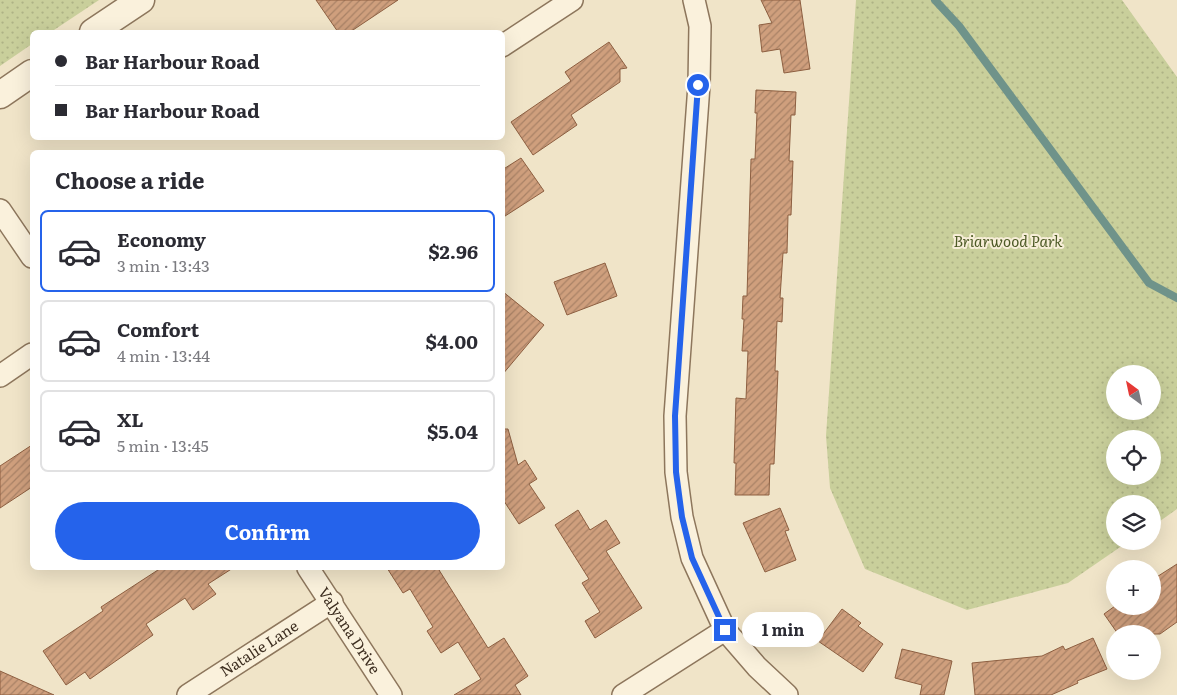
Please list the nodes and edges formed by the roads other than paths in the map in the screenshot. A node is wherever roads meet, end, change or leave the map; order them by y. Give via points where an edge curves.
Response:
1 (141, 0) edge
2 (572, 0) edge
3 (694, 0) edge
4 (96, 30) edge
5 (505, 44) edge
6 (30, 74) edge
7 (0, 95) edge
8 (0, 210) edge
9 (30, 254) edge
10 (30, 355) edge
11 (0, 376) edge
12 (309, 570) edge
13 (332, 602) junction
14 (725, 630) junction
15 (188, 695) edge
16 (391, 695) edge
17 (623, 695) edge
18 (788, 695) edge

1 - 4 street
2 - 5 street
3 - 14 street via 700,26 698,85 675,416 676,472 692,558
6 - 7 street
8 - 9 street
10 - 11 street
12 - 13 street, Valyana Drive
13 - 15 street, Natalie Lane
13 - 16 street, Valyana Drive
14 - 17 street
14 - 18 street via 757,667

